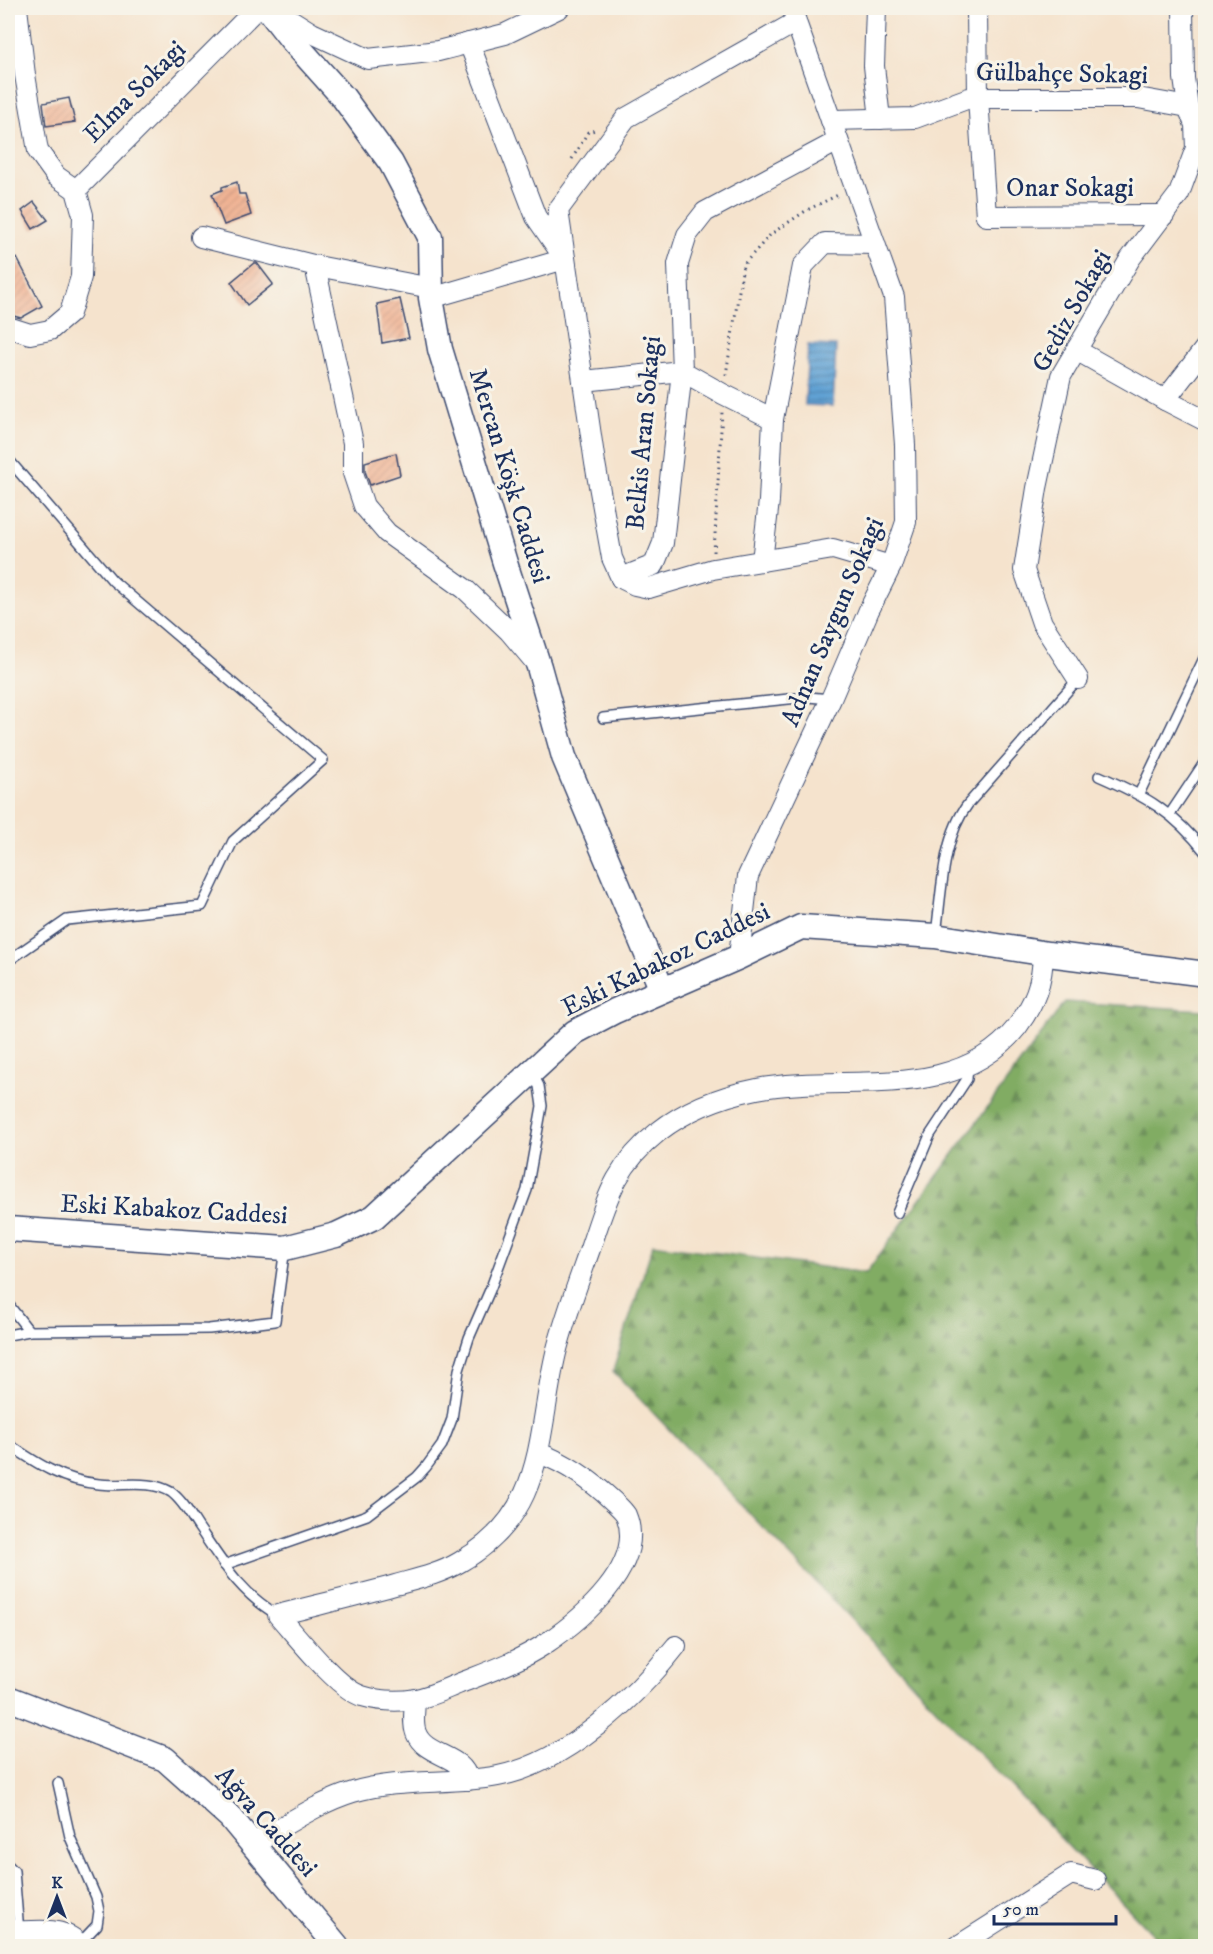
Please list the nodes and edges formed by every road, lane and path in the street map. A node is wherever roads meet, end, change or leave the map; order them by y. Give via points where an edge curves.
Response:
1 (17, 8) edge
2 (257, 8) edge
3 (269, 8) edge
4 (559, 8) edge
5 (876, 8) edge
6 (977, 8) edge
7 (1188, 10) edge
8 (795, 15) edge
9 (469, 43) junction
10 (978, 98) junction
11 (1188, 107) junction
12 (880, 119) junction
13 (831, 120) junction
14 (838, 141) junction
15 (1201, 145) edge
16 (855, 187) junction
17 (76, 190) junction
18 (1164, 215) junction
19 (201, 237) dead end
20 (875, 244) junction
21 (565, 259) junction
22 (317, 266) junction
23 (431, 293) junction
24 (8, 327) edge
25 (1206, 347) edge
26 (1076, 350) junction
27 (682, 371) junction
28 (583, 381) junction
29 (723, 394) junction
30 (1165, 400) junction
31 (773, 419) junction
32 (1206, 421) edge
33 (8, 459) edge
34 (762, 561) junction
35 (891, 566) junction
36 (713, 569) junction
37 (621, 578) junction
38 (1206, 654) edge
39 (539, 668) junction
40 (1078, 679) joint
41 (831, 699) junction
42 (603, 718) dead end
43 (1206, 760) edge
44 (1099, 776) dead end
45 (1139, 794) junction
46 (1170, 814) junction
47 (1206, 853) edge
48 (935, 936) junction
49 (1043, 953) junction
50 (739, 957) junction
51 (8, 961) edge
52 (1206, 974) edge
53 (662, 990) junction
54 (968, 1065) junction
55 (530, 1071) junction
56 (897, 1213) dead end
57 (8, 1229) edge
58 (285, 1248) junction
59 (8, 1304) edge
60 (29, 1331) junction
61 (8, 1335) edge
62 (8, 1444) edge
63 (539, 1453) junction
64 (224, 1565) junction
65 (278, 1615) junction
66 (676, 1646) dead end
67 (8, 1698) edge
68 (415, 1699) junction
69 (468, 1780) junction
70 (58, 1783) dead end
71 (252, 1844) junction
72 (8, 1865) edge
73 (1095, 1880) dead end
74 (13, 1932) edge
75 (80, 1945) edge
76 (337, 1947) edge
77 (958, 1947) edge

1 - 17 street via 38,151 56,176
2 - 17 street, Elma Sokagi
3 - 9 street via 368,59 438,51
3 - 23 street, Mercan Köşk Caddesi via 391,163 430,237
4 - 9 street via 505,34
5 - 12 street via 874,66
6 - 10 street
7 - 11 street, Gediz Sokagi via 1184,78
8 - 13 street, Adnan Saygun Sokagi
8 - 21 street via 626,117 558,210
9 - 21 street via 536,217
10 - 11 street, Gülbahçe Sokagi via 1137,98
10 - 12 street, Gülbahçe Sokagi via 915,117
10 - 18 street, Onar Sokagi via 986,216
11 - 15 street, Gediz Sokagi
12 - 13 street, Gülbahçe Sokagi
13 - 14 street, Adnan Saygun Sokagi
14 - 16 street, Adnan Saygun Sokagi
14 - 27 street, Belkis Aran Sokagi via 705,212 687,235 678,264
15 - 18 street, Gediz Sokagi via 1179,194
16 - 20 street, Adnan Saygun Sokagi
16 - 29 path via 807,210 771,234 743,265
17 - 24 street via 83,215 81,277 70,313 50,330 30,334
18 - 26 street, Gediz Sokagi via 1130,259
19 - 22 street
20 - 31 street via 825,243 803,266
20 - 35 street, Adnan Saygun Sokagi via 894,297 905,446 906,522
21 - 23 street
21 - 28 street
22 - 23 street
22 - 39 street via 353,443 353,473 364,506 387,533 465,589
23 - 39 street, Mercan Köşk Caddesi via 440,349
25 - 30 street
26 - 30 street
26 - 40 street, Gediz Sokagi via 1061,376 1024,570 1042,623
27 - 28 street
27 - 29 street
27 - 37 street, Belkis Aran Sokagi via 663,543 654,565
28 - 37 street via 612,558
29 - 31 street
29 - 36 path
30 - 32 street
31 - 34 street
33 - 51 lane via 113,581 323,760 233,841 202,906 67,920
34 - 35 street via 833,549
34 - 36 street
35 - 41 street, Adnan Saygun Sokagi
36 - 37 street via 649,588
38 - 45 lane
39 - 53 street, Mercan Köşk Caddesi via 564,757
40 - 48 lane via 958,819 951,836
41 - 42 lane via 808,697
41 - 50 street, Adnan Saygun Sokagi via 748,876
43 - 46 lane
44 - 45 lane
45 - 46 lane
46 - 47 lane
48 - 49 street, Eski Kabakoz Caddesi
48 - 50 street, Eski Kabakoz Caddesi via 801,927
49 - 52 street, Eski Kabakoz Caddesi
49 - 54 street via 1037,994 1025,1016 1009,1036
50 - 53 street, Eski Kabakoz Caddesi
53 - 55 street, Eski Kabakoz Caddesi via 575,1032
54 - 56 lane via 967,1079 930,1135
54 - 63 street via 944,1074 886,1082 758,1089 697,1109 658,1132 636,1152 610,1188 555,1355
55 - 58 street, Eski Kabakoz Caddesi via 374,1217 336,1235
55 - 64 lane via 539,1086 542,1106 527,1190 469,1338 459,1370 452,1419 435,1457 417,1477 367,1515
57 - 58 street, Eski Kabakoz Caddesi
58 - 60 lane via 275,1321 209,1329
59 - 60 lane
60 - 61 lane
62 - 64 lane via 41,1467 68,1477 99,1484 150,1485 168,1491 183,1504
63 - 65 street via 532,1480 505,1526 458,1564
63 - 68 street via 584,1476 625,1513 630,1533 625,1562 594,1603 545,1644 507,1665
64 - 65 lane via 247,1593
65 - 68 street via 345,1688 375,1699
66 - 69 street via 642,1686 582,1736 537,1762 501,1776
67 - 71 street, Ağva Caddesi via 165,1759 230,1817
68 - 69 street via 418,1737 426,1746 461,1765
69 - 71 street via 355,1791 332,1799
70 - 75 lane via 70,1837 99,1911 97,1925
71 - 76 street, Ağva Caddesi
72 - 74 lane via 14,1871
73 - 77 street via 1071,1874
74 - 75 street via 56,1931

